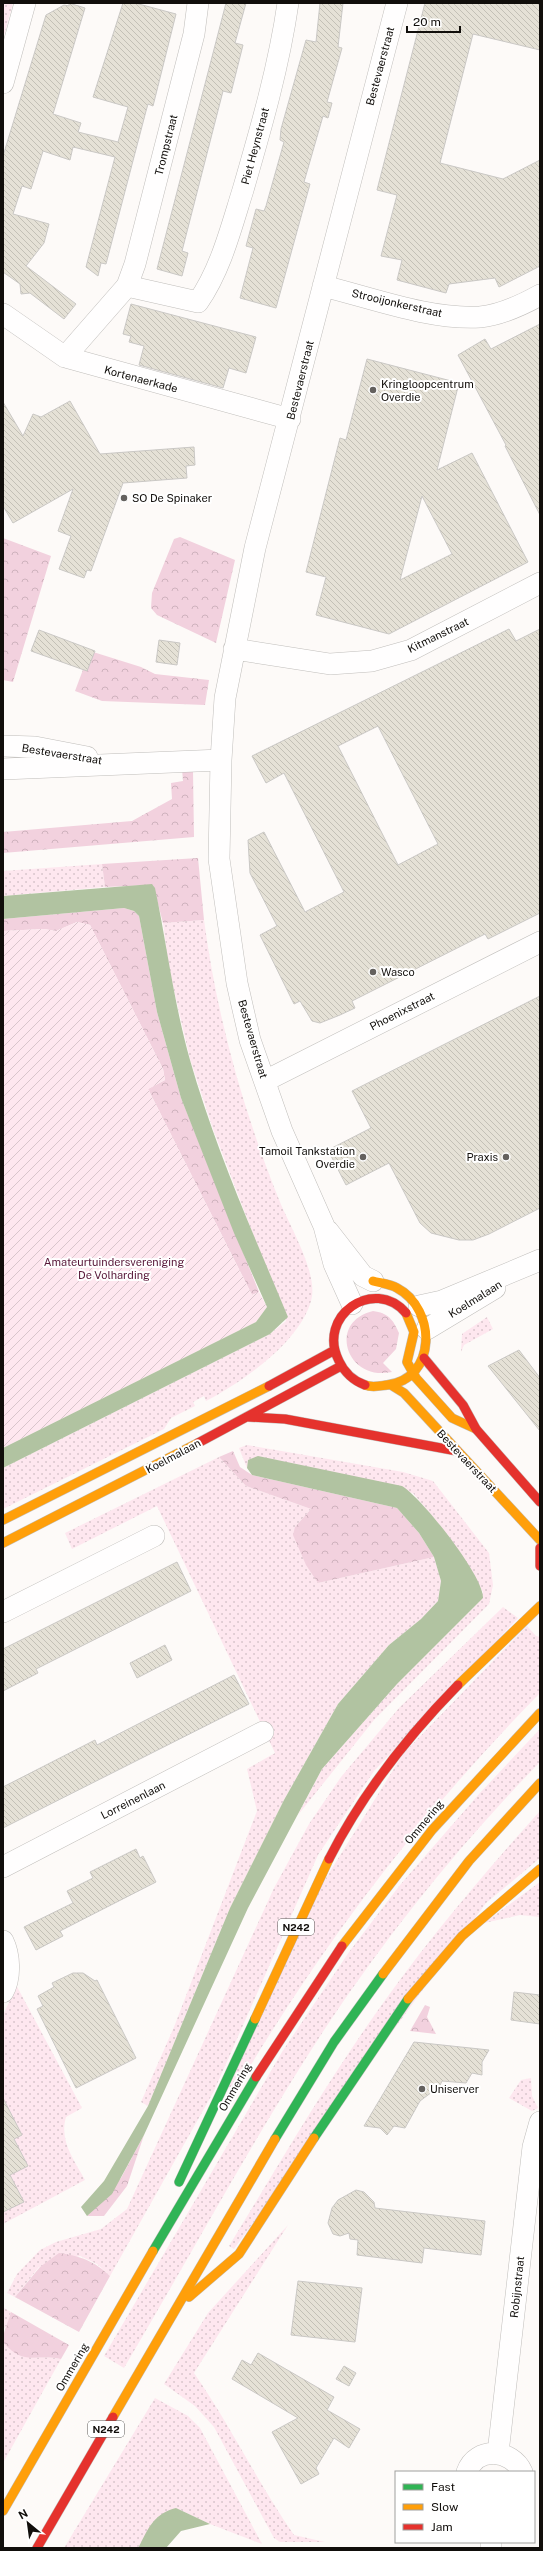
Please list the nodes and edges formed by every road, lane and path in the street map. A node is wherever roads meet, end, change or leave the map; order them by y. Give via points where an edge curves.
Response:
1 (25, 3) edge
2 (198, 3) edge
3 (288, 3) edge
4 (397, 3) edge
5 (3, 83) edge
6 (127, 286) junction
7 (324, 286) junction
8 (540, 295) edge
9 (3, 314) edge
10 (65, 357) junction
11 (290, 419) junction
12 (540, 583) edge
13 (234, 649) junction
14 (3, 746) edge
15 (221, 760) junction
16 (121, 764) junction
17 (3, 769) edge
18 (540, 942) edge
19 (265, 1081) junction
20 (324, 1226) junction
21 (532, 1264) edge
22 (373, 1281) joint
23 (352, 1304) junction
24 (410, 1307) junction
25 (427, 1329) junction
26 (333, 1351) junction
27 (424, 1358) junction
28 (341, 1366) junction
29 (413, 1373) junction
30 (391, 1385) junction
31 (248, 1417) junction
32 (476, 1429) junction
33 (457, 1451) junction
34 (540, 1502) edge
35 (3, 1520) edge
36 (154, 1536) dead end
37 (540, 1540) edge
38 (3, 1543) edge
39 (540, 1548) edge
40 (540, 1566) edge
41 (540, 1597) edge
42 (540, 1606) edge
43 (3, 1612) edge
44 (527, 1618) junction
45 (540, 1713) edge
46 (263, 1732) dead end
47 (540, 1783) edge
48 (3, 1867) edge
49 (540, 1870) edge
50 (3, 1941) edge
51 (3, 1992) edge
52 (540, 2122) edge
53 (175, 2191) dead end
54 (168, 2205) dead end
55 (126, 2297) junction
56 (174, 2310) junction
57 (498, 2453) junction
58 (468, 2471) edge
59 (521, 2471) edge
60 (3, 2511) edge
61 (37, 2548) edge

1 - 5 street
2 - 6 street, Trompstraat via 194,16 194,34 173,119
3 - 6 street, Piet Heynstraat via 283,36 259,137 228,239 210,285 198,302
4 - 7 street, Bestevaerstraat
6 - 10 street, Trompstraat
7 - 8 street, Strooijonkerstraat via 436,314 480,317 517,307
7 - 11 street, Bestevaerstraat
9 - 10 street, Kortenaerkade
10 - 11 street, Kortenaerkade
11 - 13 street, Bestevaerstraat via 255,548
12 - 13 street, Kitmanstraat via 411,650 372,661 330,664
13 - 15 street, Bestevaerstraat via 225,698
14 - 16 street, Bestevaerstraat via 35,747
15 - 16 street, Bestevaerstraat
15 - 19 street, Bestevaerstraat via 220,859 237,983 250,1040
16 - 17 street, Bestevaerstraat
18 - 19 street, Phoenixstraat
19 - 20 street, Bestevaerstraat via 282,1131
20 - 22 street via 363,1276
20 - 23 street, Bestevaerstraat via 334,1264
21 - 24 street, Koelmalaan via 442,1301
21 - 25 street, Koelmalaan
22 - 24 main road via 397,1287 412,1298
23 - 24 main road via 373,1298
23 - 26 main road via 336,1325
24 - 25 main road
24 - 29 main road via 414,1333 407,1362
25 - 27 main road via 428,1345
26 - 28 main road
26 - 35 main road, Koelmalaan
27 - 29 main road
27 - 32 main road, Bestevaerstraat via 463,1405
28 - 30 main road via 354,1380 362,1384 372,1387
28 - 31 main road, Koelmalaan
29 - 30 main road
29 - 32 main road, Bestevaerstraat via 452,1418
30 - 33 main road, Bestevaerstraat via 404,1393
31 - 33 main road via 286,1419
31 - 38 main road, Koelmalaan
32 - 34 main road, Bestevaerstraat
33 - 37 main road, Bestevaerstraat
36 - 43 street
39 - 40 main road
41 - 44 main road, N242
42 - 44 main road, N242
44 - 53 main road, N242 via 441,1702 415,1732 381,1774 341,1835 309,1897
45 - 55 main road, Ommering via 447,1813 335,1956 260,2068
46 - 48 street, Lorreinenlaan
47 - 56 main road, N242 via 464,1867 361,2001 299,2096
49 - 56 main road, N242 via 462,1936 433,1968 365,2061 239,2254
50 - 51 street via 8,1951 7,1986
52 - 57 street, Robijnstraat via 534,2135
54 - 55 main road
55 - 60 main road, Ommering
56 - 61 main road, N242
57 - 58 street via 480,2457
57 - 59 street via 516,2462

